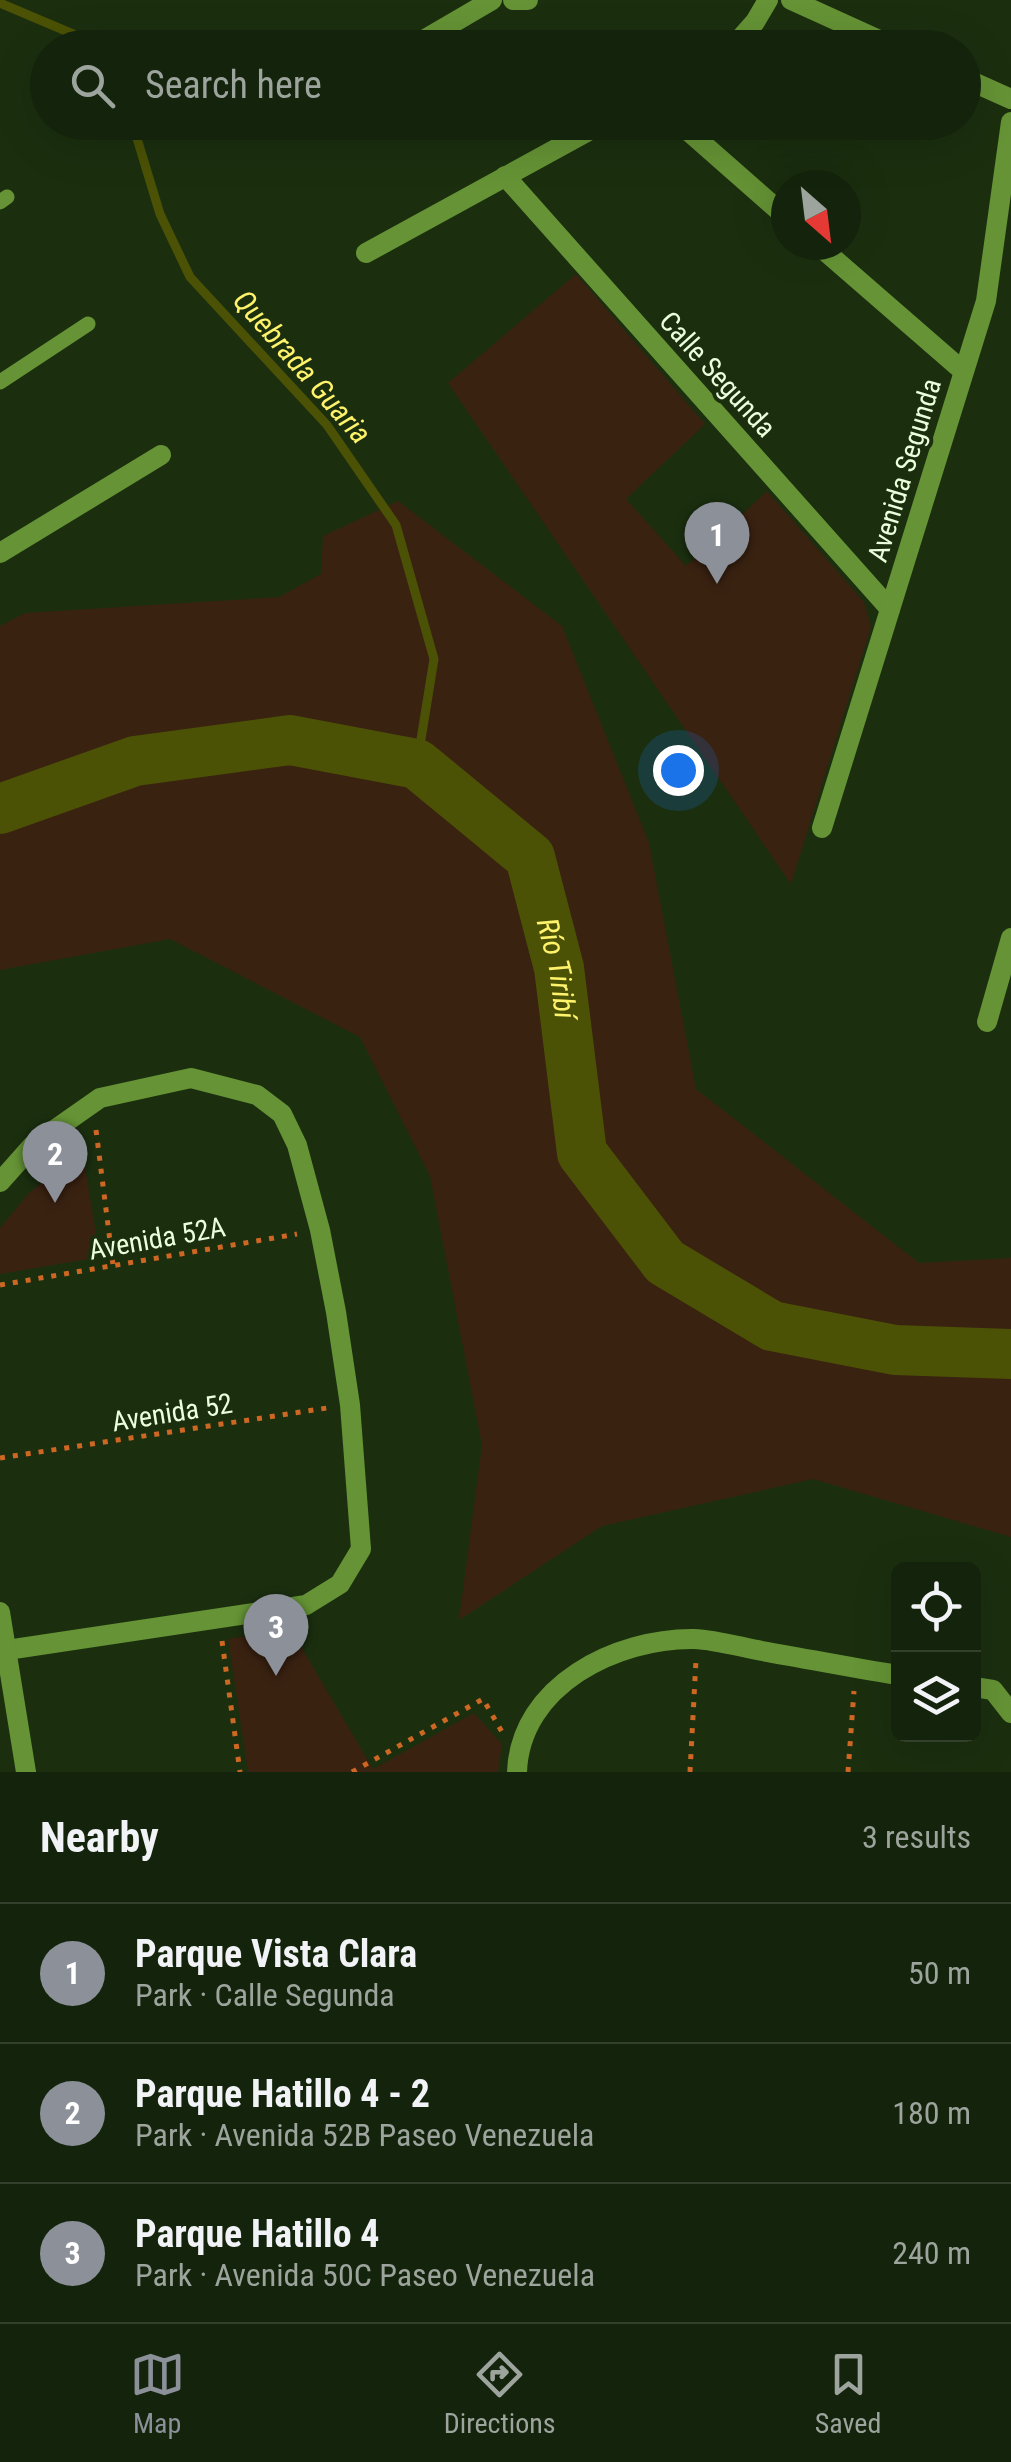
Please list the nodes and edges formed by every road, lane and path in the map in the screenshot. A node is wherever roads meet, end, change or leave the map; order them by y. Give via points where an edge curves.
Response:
1 (492, 0) edge
2 (513, 0) edge
3 (528, 0) edge
4 (768, 0) edge
5 (791, 0) edge
6 (441, 30) edge
7 (749, 30) edge
8 (857, 30) edge
9 (981, 86) edge
10 (1011, 99) edge
11 (1011, 122) edge
12 (572, 140) edge
13 (698, 140) edge
14 (505, 176) junction
15 (771, 204) edge
16 (366, 254) dead end
17 (835, 260) edge
18 (88, 324) dead end
19 (964, 371) junction
20 (0, 382) edge
21 (161, 455) dead end
22 (0, 553) edge
23 (890, 608) junction
24 (822, 828) dead end
25 (1011, 938) edge
26 (987, 1022) dead end
27 (92, 1104) junction
28 (0, 1182) edge
29 (320, 1230) junction
30 (114, 1266) junction
31 (0, 1285) edge
32 (350, 1405) junction
33 (0, 1458) edge
34 (0, 1612) edge
35 (218, 1618) junction
36 (698, 1639) junction
37 (7, 1650) junction
38 (856, 1668) junction
39 (891, 1674) edge
40 (981, 1687) edge
41 (483, 1700) dead end
42 (1011, 1713) edge
43 (26, 1772) edge
44 (240, 1772) edge
45 (352, 1772) edge
46 (517, 1772) edge
47 (690, 1772) edge
48 (848, 1772) edge

1 - 6 street
2 - 3 street
4 - 7 street
5 - 8 street
9 - 10 street
11 - 19 street, Avenida Segunda via 986,301
12 - 14 street
13 - 15 street
14 - 16 street
14 - 23 street, Calle Segunda
17 - 19 street
18 - 20 lane
19 - 23 street, Avenida Segunda
21 - 22 street
23 - 24 street, Avenida Segunda
25 - 26 street
27 - 28 street via 33,1146
27 - 29 street via 191,1078 257,1095 282,1114 297,1144
27 - 30 path
29 - 30 path, Avenida 52A
29 - 32 street
30 - 31 path, Avenida 52A
32 - 33 path, Avenida 52
32 - 35 street via 361,1549 340,1584 306,1604
34 - 37 street
35 - 37 street
35 - 44 path
36 - 38 street
36 - 46 street via 651,1642 568,1676 533,1713
36 - 47 path
37 - 43 street
38 - 39 street
38 - 48 path
40 - 42 street via 993,1690
41 - 45 path

